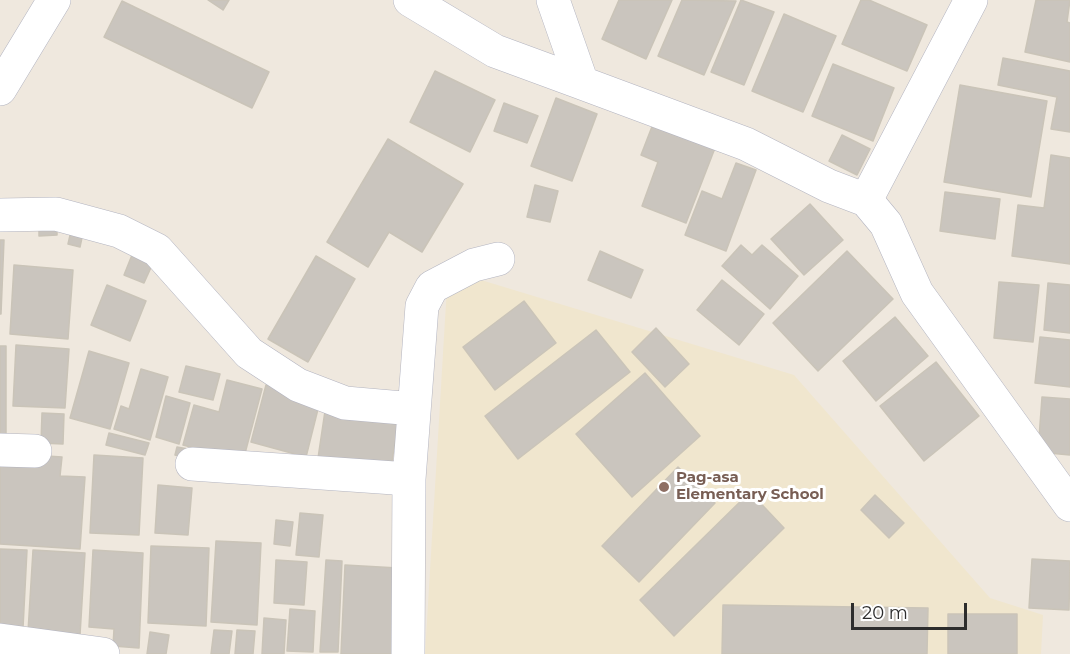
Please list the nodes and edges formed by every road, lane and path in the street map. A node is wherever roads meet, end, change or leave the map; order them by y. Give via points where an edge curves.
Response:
1 (54, 0) edge
2 (410, 0) edge
3 (553, 0) edge
4 (970, 0) edge
5 (582, 82) junction
6 (0, 89) edge
7 (866, 200) junction
8 (0, 215) edge
9 (498, 260) dead end
10 (414, 409) junction
11 (0, 450) edge
12 (35, 451) dead end
13 (192, 464) dead end
14 (410, 479) junction
15 (1070, 505) edge
16 (0, 640) edge
17 (103, 654) edge
18 (408, 654) edge

1 - 6 street
2 - 5 street via 495,51
3 - 5 street
4 - 7 street
5 - 7 street via 746,144
7 - 15 street via 886,224 917,293
8 - 10 street via 56,214 119,231 157,250 249,353 298,385 345,403
9 - 10 street via 474,265 432,287 422,306
10 - 14 street
11 - 12 street
13 - 14 street
14 - 18 street
16 - 17 street

